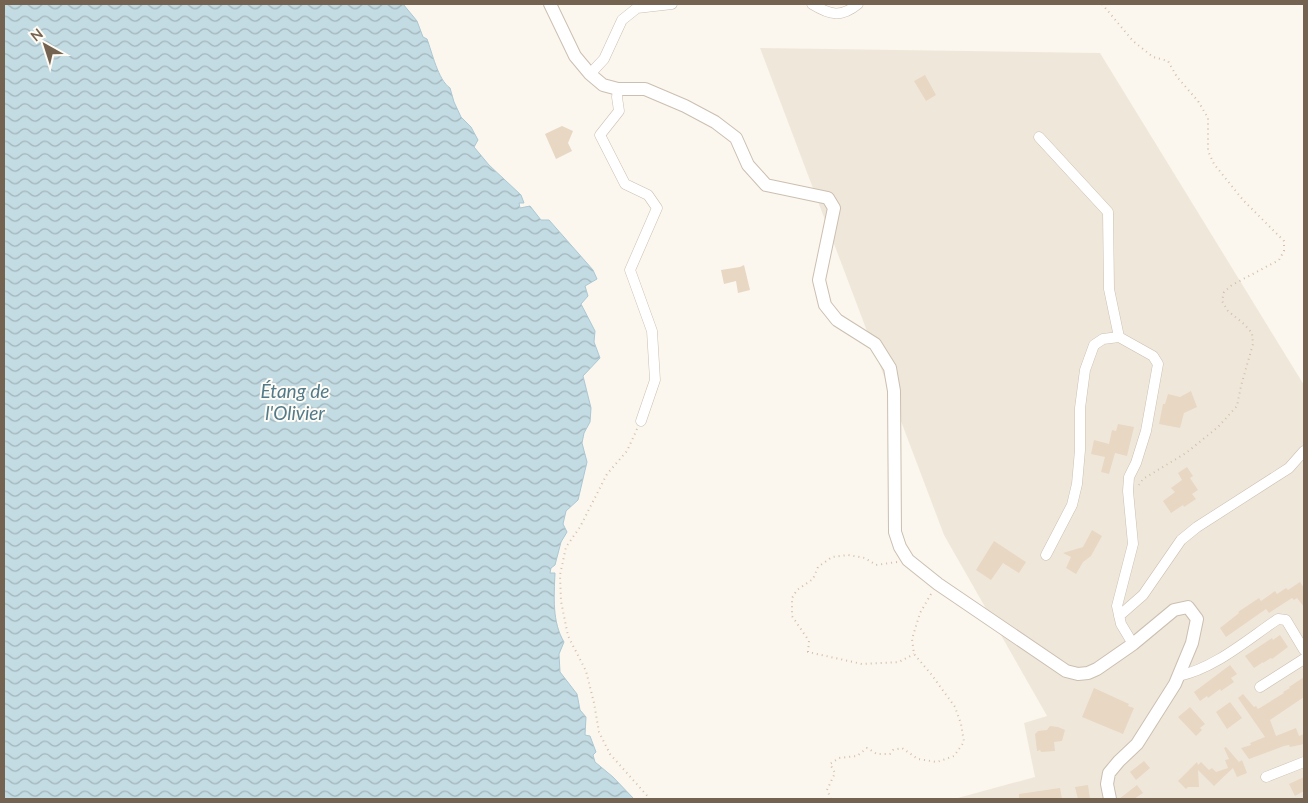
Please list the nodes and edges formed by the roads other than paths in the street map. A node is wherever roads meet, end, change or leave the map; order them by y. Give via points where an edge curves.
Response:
1 (550, 4) edge
2 (672, 4) edge
3 (812, 4) edge
4 (858, 4) edge
5 (590, 74) junction
6 (618, 89) junction
7 (1039, 137) dead end
8 (1119, 337) junction
9 (640, 421) road end
10 (1304, 451) edge
11 (1046, 556) dead end
12 (1119, 616) junction
13 (1133, 644) junction
14 (1304, 650) edge
15 (1304, 659) edge
16 (1178, 676) junction
17 (1260, 687) dead end
18 (1304, 762) edge
19 (1266, 777) dead end
20 (1110, 799) edge

1 - 5 street via 575,56
2 - 5 street via 637,8 622,20 604,59
3 - 4 street via 840,14
5 - 6 street via 603,85
6 - 9 street via 619,111 600,135 625,184 648,195 657,208 630,270 652,330 655,380
6 - 13 street via 645,89 715,122 736,138 748,165 766,186 828,198 834,208 819,280 821,290 825,305 837,320 874,344 890,368 894,390 896,532 908,560 1066,671 1088,673
7 - 8 street via 1108,212 1109,289
8 - 11 street via 1103,339 1094,345 1085,370 1077,484 1072,505
8 - 12 street via 1152,356 1158,364 1146,431 1129,477 1133,544 1117,606
10 - 12 street via 1289,468 1181,540 1143,595
12 - 13 street
13 - 16 street via 1174,610 1188,607 1197,619 1192,643
14 - 16 street via 1286,620 1278,618 1212,664
15 - 17 street
16 - 20 street via 1137,744 1110,773 1107,784
18 - 19 street

